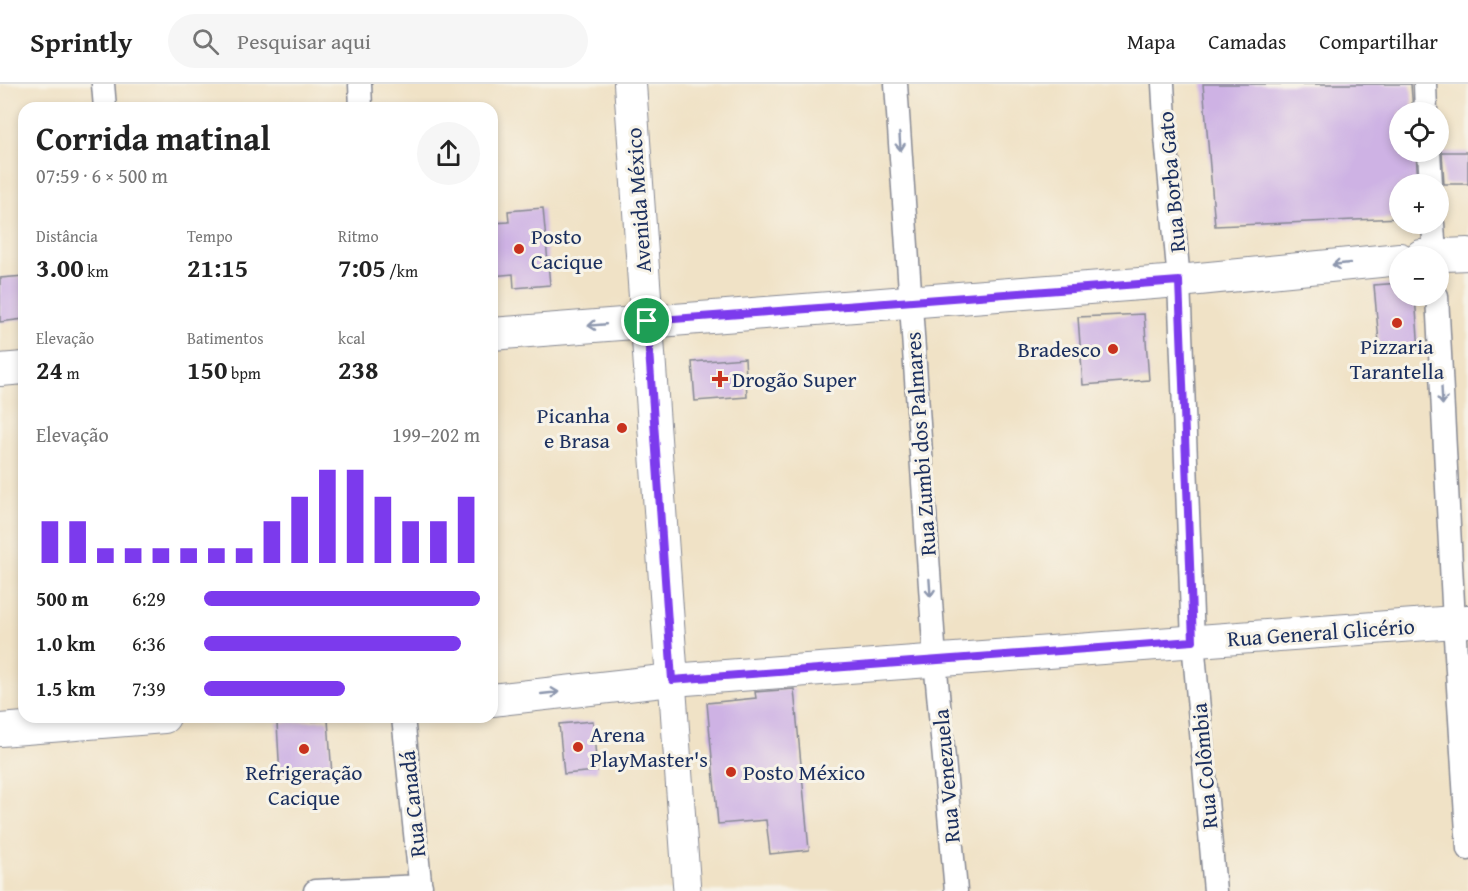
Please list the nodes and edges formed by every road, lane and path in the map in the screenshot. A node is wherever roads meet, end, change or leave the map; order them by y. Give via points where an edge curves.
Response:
1 (103, 84) edge
2 (360, 84) edge
3 (630, 84) edge
4 (896, 84) edge
5 (1163, 84) edge
6 (1425, 84) edge
7 (104, 102) edge
8 (361, 102) edge
9 (1426, 102) edge
10 (1468, 254) edge
11 (1449, 255) edge
12 (1389, 260) edge
13 (1179, 281) junction
14 (910, 301) junction
15 (1438, 306) edge
16 (647, 321) junction
17 (498, 333) edge
18 (18, 368) edge
19 (0, 370) edge
20 (1461, 622) edge
21 (1193, 641) junction
22 (935, 660) junction
23 (672, 680) junction
24 (498, 699) edge
25 (78, 723) edge
26 (405, 723) edge
27 (0, 730) edge
28 (1468, 849) edge
29 (421, 889) edge
30 (315, 891) edge
31 (687, 891) edge
32 (956, 891) edge
33 (1215, 891) edge

1 - 7 street
2 - 8 street
3 - 16 main road, Avenida México
4 -> 14 street, Rua Zumbi dos Palmares
5 - 13 street, Rua Borba Gato
6 - 9 street
10 - 11 main road
12 -> 13 main road
13 - 14 main road
13 - 21 street, Rua Borba Gato
14 - 16 main road
14 -> 22 street, Rua Zumbi dos Palmares
15 -> 20 street
16 -> 17 main road
16 - 23 main road, Avenida México
18 - 19 main road
20 - 21 main road, Rua General Glicério
20 - 28 street
21 - 22 main road, Rua General Glicério
21 - 33 street, Rua Colômbia
22 - 23 main road, Rua General Glicério
22 - 32 street, Rua Venezuela
24 -> 23 main road, Rua General Glicério
23 - 31 street, Avenida México
25 - 27 main road
26 - 29 street, Rua Canadá
29 - 30 street

